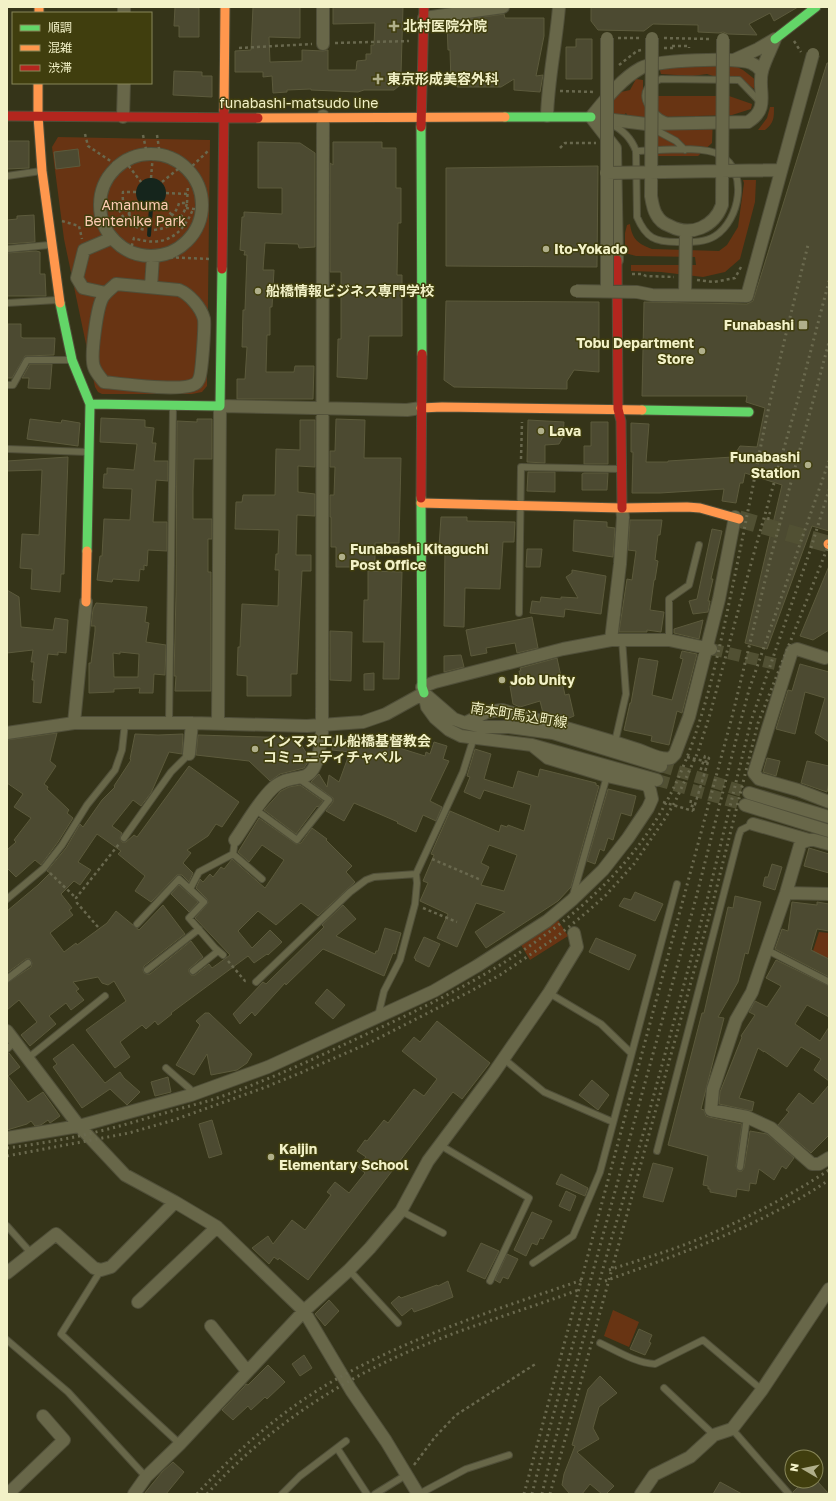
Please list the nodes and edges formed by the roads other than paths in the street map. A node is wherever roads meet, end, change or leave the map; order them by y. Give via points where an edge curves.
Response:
1 (225, 7) edge
2 (323, 7) edge
3 (503, 7) edge
4 (559, 7) edge
5 (816, 7) edge
6 (424, 12) edge
7 (607, 38) dead end
8 (723, 39) dead end
9 (775, 39) junction
10 (652, 42) road end
11 (323, 44) dead end
12 (813, 54) dead end
13 (734, 60) junction
14 (762, 72) junction
15 (38, 84) edge
16 (124, 84) edge
17 (762, 104) junction
18 (7, 116) edge
19 (38, 116) junction
20 (323, 116) junction
21 (422, 116) junction
22 (547, 116) junction
23 (123, 117) junction
24 (591, 117) junction
25 (224, 118) junction
26 (676, 124) junction
27 (685, 150) junction
28 (636, 151) junction
29 (723, 170) junction
30 (781, 170) junction
31 (42, 171) junction
32 (652, 172) junction
33 (606, 173) junction
34 (7, 176) edge
35 (686, 231) junction
36 (112, 238) junction
37 (51, 245) junction
38 (7, 249) edge
39 (153, 256) junction
40 (617, 260) joint
41 (151, 287) junction
42 (576, 291) dead end
43 (607, 291) junction
44 (106, 293) junction
45 (685, 295) junction
46 (59, 300) junction
47 (7, 303) edge
48 (72, 360) junction
49 (7, 385) edge
50 (90, 404) junction
51 (173, 405) junction
52 (220, 406) junction
53 (421, 408) junction
54 (322, 409) junction
55 (618, 410) junction
56 (750, 412) dead end
57 (7, 449) edge
58 (89, 452) junction
59 (621, 469) junction
60 (421, 503) junction
61 (520, 505) junction
62 (622, 508) junction
63 (737, 518) joint
64 (699, 545) dead end
65 (86, 602) joint
66 (519, 613) dead end
67 (617, 640) junction
68 (669, 640) junction
69 (709, 649) junction
70 (828, 656) edge
71 (423, 690) junction
72 (74, 723) junction
73 (125, 723) junction
74 (192, 723) junction
75 (465, 723) junction
76 (169, 724) junction
77 (218, 724) junction
78 (322, 725) junction
79 (7, 733) edge
80 (474, 737) junction
81 (615, 742) junction
82 (532, 745) junction
83 (189, 754) joint
84 (661, 766) tunnel mouth
85 (607, 776) junction
86 (298, 777) junction
87 (657, 780) tunnel mouth
88 (749, 793) tunnel mouth
89 (829, 802) edge
90 (745, 805) tunnel mouth
91 (256, 810) junction
92 (829, 817) edge
93 (753, 824) joint
94 (829, 831) edge
95 (124, 838) road end
96 (235, 840) joint
97 (809, 840) junction
98 (829, 844) edge
99 (233, 854) junction
100 (416, 874) junction
101 (262, 879) dead end
102 (677, 884) dead end
103 (190, 889) junction
104 (786, 893) junction
105 (829, 894) edge
106 (7, 899) edge
107 (572, 900) junction
108 (137, 924) dead end
109 (199, 929) junction
110 (574, 933) dead end
111 (767, 950) junction
112 (218, 951) junction
113 (223, 955) road end
114 (28, 963) dead end
115 (147, 970) dead end
116 (193, 971) dead end
117 (7, 979) edge
118 (256, 982) road end
119 (829, 982) edge
120 (549, 993) junction
121 (105, 996) dead end
122 (378, 1016) junction
123 (7, 1031) edge
124 (11, 1045) edge
125 (631, 1053) junction
126 (28, 1058) junction
127 (504, 1059) junction
128 (166, 1068) dead end
129 (191, 1095) junction
130 (747, 1117) junction
131 (613, 1122) junction
132 (79, 1126) junction
133 (7, 1138) edge
134 (440, 1145) junction
135 (658, 1151) dead end
136 (829, 1158) edge
137 (740, 1167) dead end
138 (175, 1202) junction
139 (401, 1211) junction
140 (7, 1226) edge
141 (217, 1227) junction
142 (442, 1233) dead end
143 (31, 1253) junction
144 (533, 1263) dead end
145 (102, 1270) junction
146 (349, 1270) junction
147 (7, 1273) edge
148 (490, 1281) dead end
149 (829, 1289) edge
150 (138, 1302) dead end
151 (304, 1311) junction
152 (398, 1323) dead end
153 (211, 1326) dead end
154 (7, 1340) edge
155 (600, 1343) dead end
156 (247, 1371) junction
157 (664, 1388) dead end
158 (762, 1390) junction
159 (43, 1416) dead end
160 (732, 1429) junction
161 (714, 1435) junction
162 (346, 1442) dead end
163 (180, 1444) junction
164 (337, 1448) junction
165 (509, 1455) dead end
166 (406, 1475) junction
167 (146, 1478) junction
168 (11, 1491) edge
169 (134, 1494) edge
170 (282, 1494) edge
171 (367, 1494) edge
172 (375, 1494) edge
173 (418, 1494) edge
174 (641, 1494) edge
175 (790, 1494) edge

1 - 25 street
2 - 11 street
3 - 6 street
4 - 22 street
5 - 9 street
6 - 21 street
7 - 33 street, bridge
8 - 29 street, bridge
9 - 13 street
9 - 14 street
10 - 32 street, bridge
12 - 30 street, bridge
13 - 14 street via 750,62
13 - 24 street via 648,64 639,68 616,87
14 - 17 street
15 - 19 street
16 - 23 street
17 - 26 street via 759,113 748,122
17 - 26 lane via 739,80 661,79 651,84 646,91 646,102 662,119
18 - 19 street, funabashi-matsudo line
19 - 23 street, funabashi-matsudo line
19 - 31 street
20 - 21 street, funabashi-matsudo line
20 - 25 street, funabashi-matsudo line
20 - 54 street
21 - 22 street, funabashi-matsudo line
21 - 53 street
22 - 24 street, funabashi-matsudo line
23 - 25 street, funabashi-matsudo line
24 - 26 street via 632,123
24 - 27 lane via 649,126 676,141
24 - 28 lane via 620,128
24 - 40 street via 615,148
25 - 52 street
27 - 28 lane
27 - 28 lane via 720,155 736,173 735,210 722,230 707,241 667,242 656,240 646,232 637,217
29 - 30 street, bridge
29 - 32 street, bridge
29 - 35 street, bridge via 720,212 710,224
30 - 45 street, bridge via 747,296
31 - 34 lane
31 - 37 street
32 - 33 street, bridge
32 - 35 street, bridge via 651,196 656,215 664,224
33 - 43 street, bridge
35 - 45 street, bridge
36 - 39 street via 130,252
36 - 39 street via 102,220 100,206 104,184 110,175 121,164 140,155 153,154 172,158 185,168 199,189 202,199 197,210 196,229 184,245 172,252
36 - 44 street via 84,250 77,278 83,288
37 - 38 lane
37 - 46 street
39 - 41 street
40 - 55 street
41 - 44 street via 116,284
41 - 44 street via 186,293 198,306 204,318 201,371 195,384 182,388 104,382 94,368 92,356 100,304
42 - 43 street, bridge
43 - 45 street, bridge
46 - 47 lane
46 - 48 street
48 - 49 lane via 27,360 13,384
48 - 50 street
50 - 51 street
50 - 58 street
51 - 52 street
51 - 76 lane
52 - 54 street
52 - 77 street
53 - 54 street
53 - 55 street
53 - 60 street
54 - 78 street
55 - 56 street
55 - 59 street via 621,421
57 - 58 lane
58 - 65 street
59 - 61 lane via 521,467
59 - 62 street
60 - 61 street
60 - 71 street
61 - 62 street
61 - 66 lane
62 - 63 street via 700,508
62 - 67 street
63 - 69 street
64 - 68 lane via 689,585 669,599
65 - 72 street
67 - 68 street
67 - 71 street via 563,649 435,682
67 - 81 lane via 626,694
68 - 69 street
69 - 81 street via 689,718 671,758 666,759
70 - 89 street via 797,649 792,651 754,774 759,779
71 - 75 street, 南本町馬込町線 via 454,719
71 - 78 street via 406,704 372,720
71 - 80 street, 南本町馬込町線 via 427,707 435,718 461,736
72 - 73 street
72 - 79 street
73 - 76 street
73 - 106 lane via 122,750 115,770 87,805 44,868
74 - 76 street
74 - 77 street
74 - 83 street
75 - 81 street via 487,712 502,710
75 - 84 street, 南本町馬込町線 via 482,727 509,727 553,733
77 - 78 street
78 - 86 street via 317,763 307,775
80 - 82 street, 南本町馬込町線
80 - 100 lane via 463,772
82 - 85 street via 548,758
82 - 87 street, 南本町馬込町線
83 - 95 lane via 171,772
85 - 107 lane
85 - 107 street via 647,785 652,799 628,838 603,870
86 - 91 street via 275,786
86 - 91 lane via 329,800 297,840
88 - 92 street
90 - 94 street
91 - 96 street
93 - 97 street
93 - 135 lane via 745,826 739,835
96 - 99 lane
97 - 98 street
97 - 104 street via 800,845
99 - 101 lane
99 - 103 lane via 200,872
100 - 118 lane via 374,877 366,880 350,892
100 - 122 lane via 415,904 400,960 384,991
102 - 125 lane
103 - 108 lane via 180,879
103 - 109 lane via 204,902 190,918
104 - 105 street
104 - 111 street
107 - 122 street via 547,921 471,969 434,991
109 - 112 lane
109 - 115 lane
110 - 120 street via 577,947
111 - 119 lane
111 - 130 street via 752,992 736,1020 713,1089 711,1110
112 - 113 lane
112 - 116 lane
114 - 117 lane
120 - 125 lane via 600,1024
120 - 127 street
121 - 126 lane
122 - 129 street via 268,1067
123 - 124 street
124 - 126 street
125 - 131 lane
126 - 132 street
127 - 131 lane via 544,1092
127 - 134 street
128 - 129 lane via 190,1089
129 - 132 street
130 - 136 street via 771,1128 812,1164 819,1164
130 - 137 lane
131 - 144 lane via 600,1172 573,1236
132 - 133 street
132 - 138 street via 125,1175
134 - 139 street via 428,1161
134 - 148 lane via 529,1198
138 - 141 street
138 - 145 street via 111,1267
139 - 142 lane
139 - 146 street
140 - 143 lane
141 - 150 street
141 - 151 street
143 - 145 street via 56,1234 94,1268
143 - 147 street
145 - 163 lane via 60,1334
146 - 151 street
146 - 152 lane
149 - 158 street
151 - 156 street
151 - 166 street
153 - 156 street
154 - 167 lane via 68,1392
155 - 158 lane via 639,1361 656,1364 703,1340
156 - 163 street
157 - 161 lane
158 - 160 street
159 - 168 street via 64,1440
160 - 161 street
160 - 175 lane
161 - 174 street via 690,1457 654,1475
162 - 164 lane
163 - 167 street
164 - 170 lane via 300,1476
164 - 171 lane
165 - 173 lane via 466,1469
166 - 172 lane
166 - 173 street
167 - 169 street

